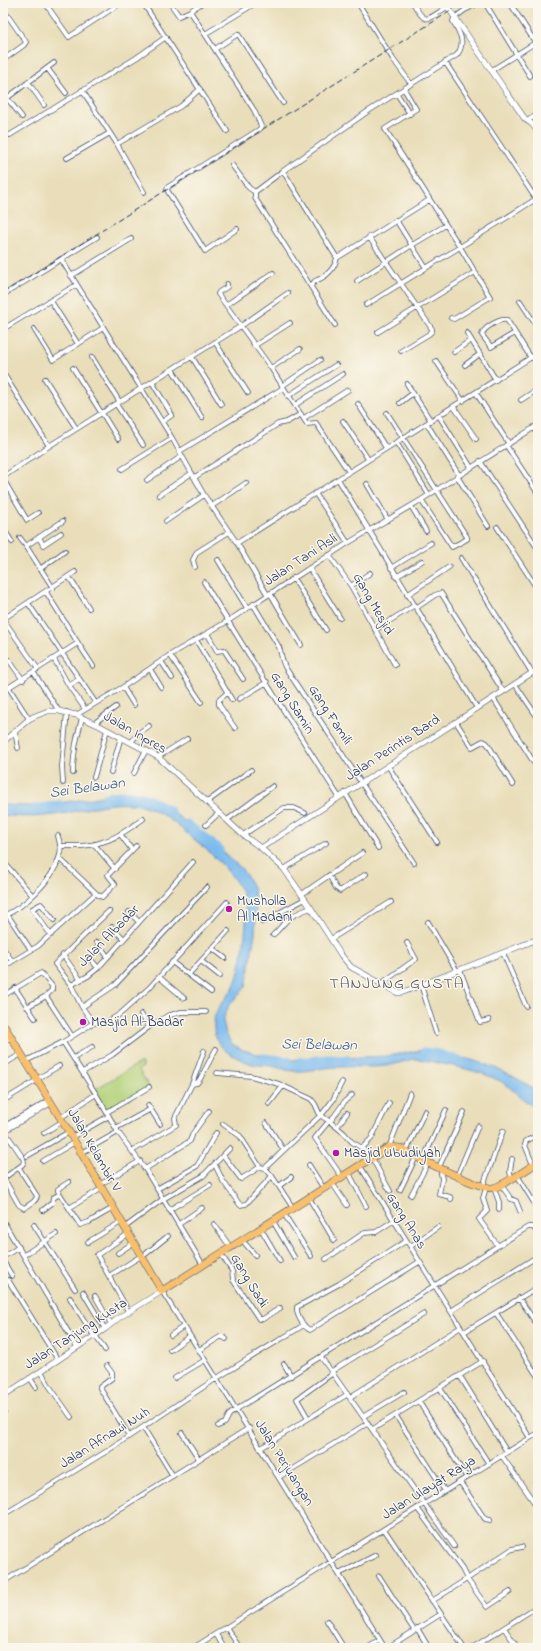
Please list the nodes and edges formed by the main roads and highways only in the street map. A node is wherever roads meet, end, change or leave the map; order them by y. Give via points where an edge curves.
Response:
1 (3, 1024) edge
2 (535, 1163) edge

1 - 2 main road, Jalan Kelambir V via 162,1291 389,1148 400,1148 457,1176 491,1186 514,1177

